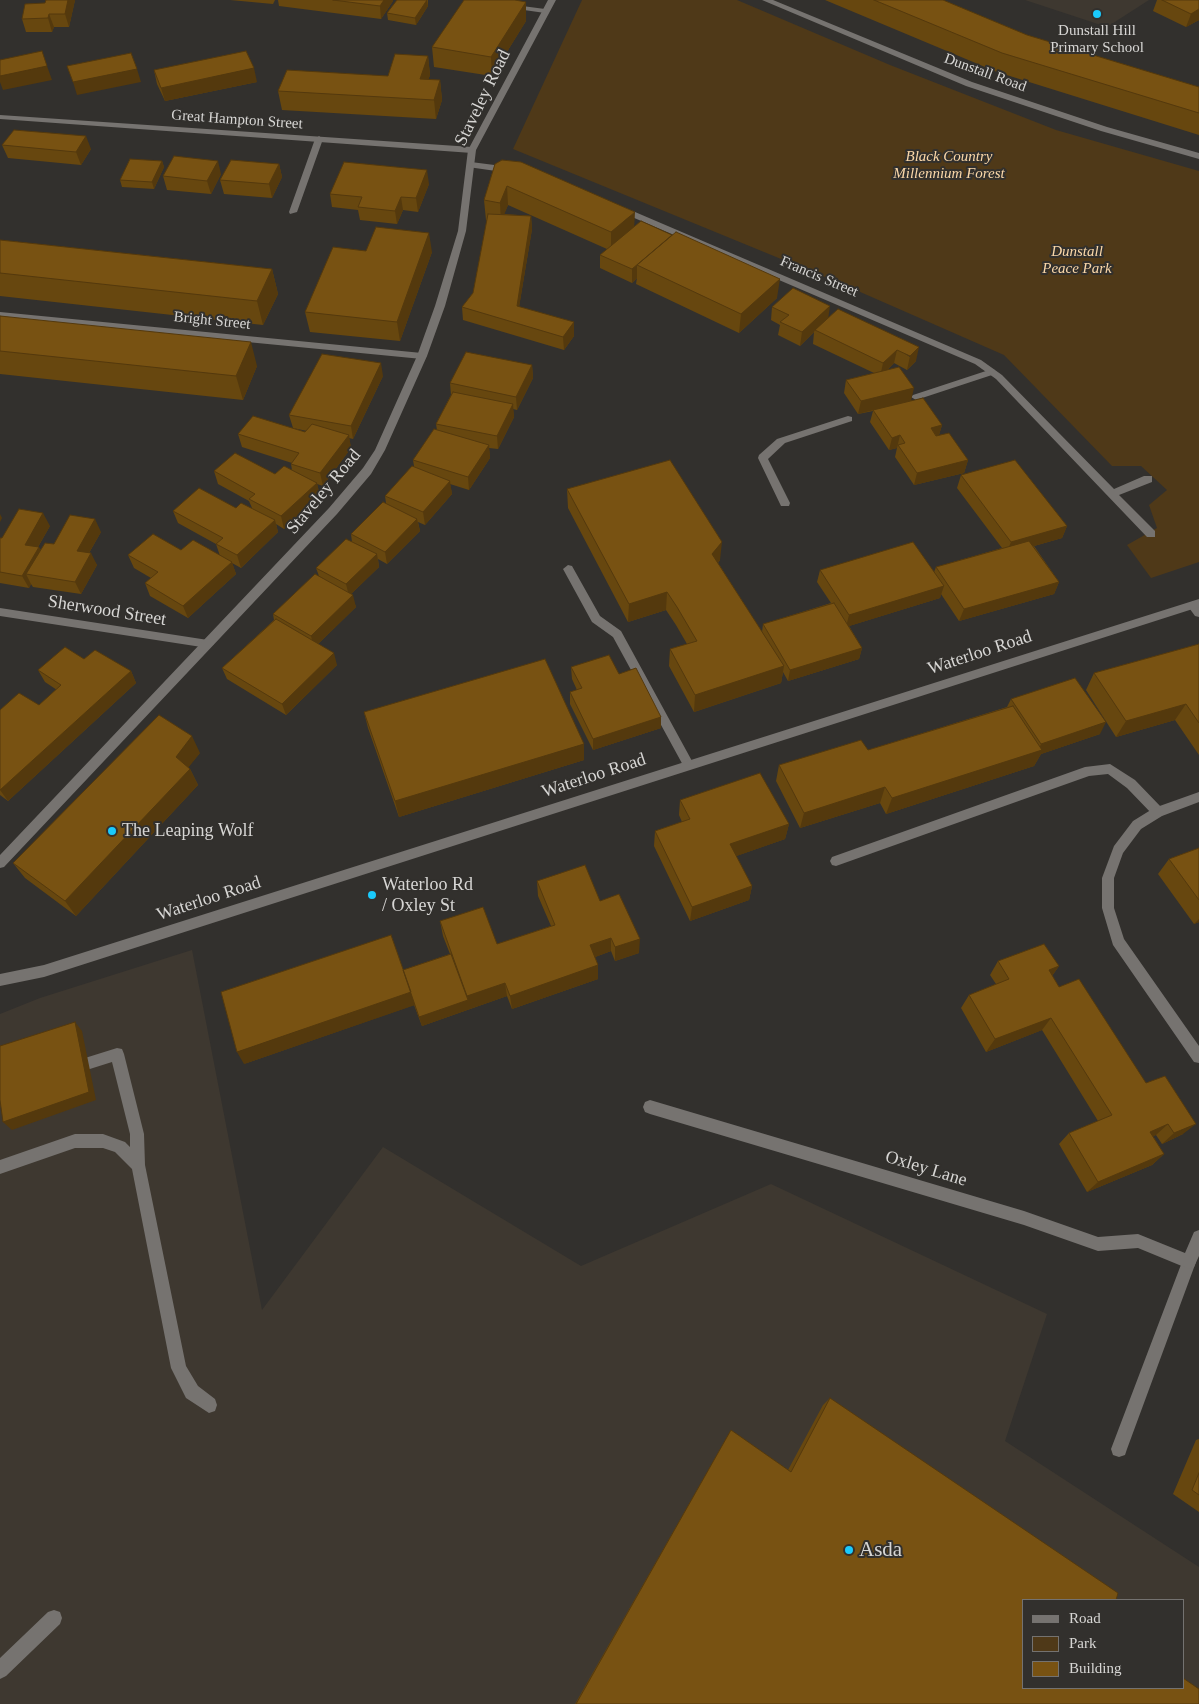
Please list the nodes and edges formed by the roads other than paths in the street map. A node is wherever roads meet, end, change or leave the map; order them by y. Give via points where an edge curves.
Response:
1 (552, 0) edge
2 (766, 0) edge
3 (500, 5) edge
4 (545, 11) junction
5 (0, 117) edge
6 (319, 139) junction
7 (472, 150) junction
8 (1199, 156) edge
9 (470, 165) junction
10 (522, 171) edge
11 (614, 206) edge
12 (293, 212) dead end
13 (0, 315) edge
14 (422, 356) junction
15 (992, 372) junction
16 (916, 397) edge
17 (848, 419) dead end
18 (1148, 478) dead end
19 (1111, 494) junction
20 (785, 503) dead end
21 (1150, 534) dead end
22 (568, 569) dead end
23 (1197, 607) edge
24 (0, 612) edge
25 (208, 644) junction
26 (688, 764) junction
27 (1199, 797) edge
28 (1158, 812) junction
29 (836, 861) dead end
30 (0, 863) edge
31 (0, 980) edge
32 (1199, 1057) edge
33 (63, 1072) edge
34 (650, 1107) dead end
35 (138, 1165) junction
36 (0, 1167) edge
37 (1199, 1237) edge
38 (1189, 1262) junction
39 (209, 1405) dead end
40 (1119, 1449) dead end
41 (54, 1618) dead end
42 (0, 1670) edge

1 - 4 street, Staveley Road
2 - 8 street, Dunstall Road via 969,84 1104,130
3 - 4 street
4 - 7 street, Staveley Road
5 - 6 street, Great Hampton Street
6 - 7 street, Great Hampton Street
6 - 12 street
7 - 9 street, Staveley Road
9 - 10 street
9 - 14 street, Staveley Road via 462,231
11 - 15 street, Francis Street via 958,352
13 - 14 street, Bright Street
14 - 25 street, Staveley Road via 380,450 367,471
15 - 16 street
15 - 19 street, Francis Street
17 - 20 street via 781,440 763,458
18 - 19 street
19 - 21 street, Francis Street
22 - 26 street via 596,619 617,634
23 - 26 street, Waterloo Road
24 - 25 street, Sherwood Street
25 - 30 street, Staveley Road
26 - 31 street, Waterloo Road via 44,970
27 - 28 street
28 - 29 street via 1131,784 1110,769 1089,771
28 - 32 street via 1138,825 1118,850 1108,878 1108,908 1118,941
33 - 35 street via 117,1054 137,1134
34 - 38 street, Oxley Lane via 1024,1218 1098,1244 1138,1241
35 - 36 street via 120,1148 103,1141 75,1141
35 - 39 street via 179,1368 192,1392
37 - 38 street
38 - 40 street
41 - 42 street

